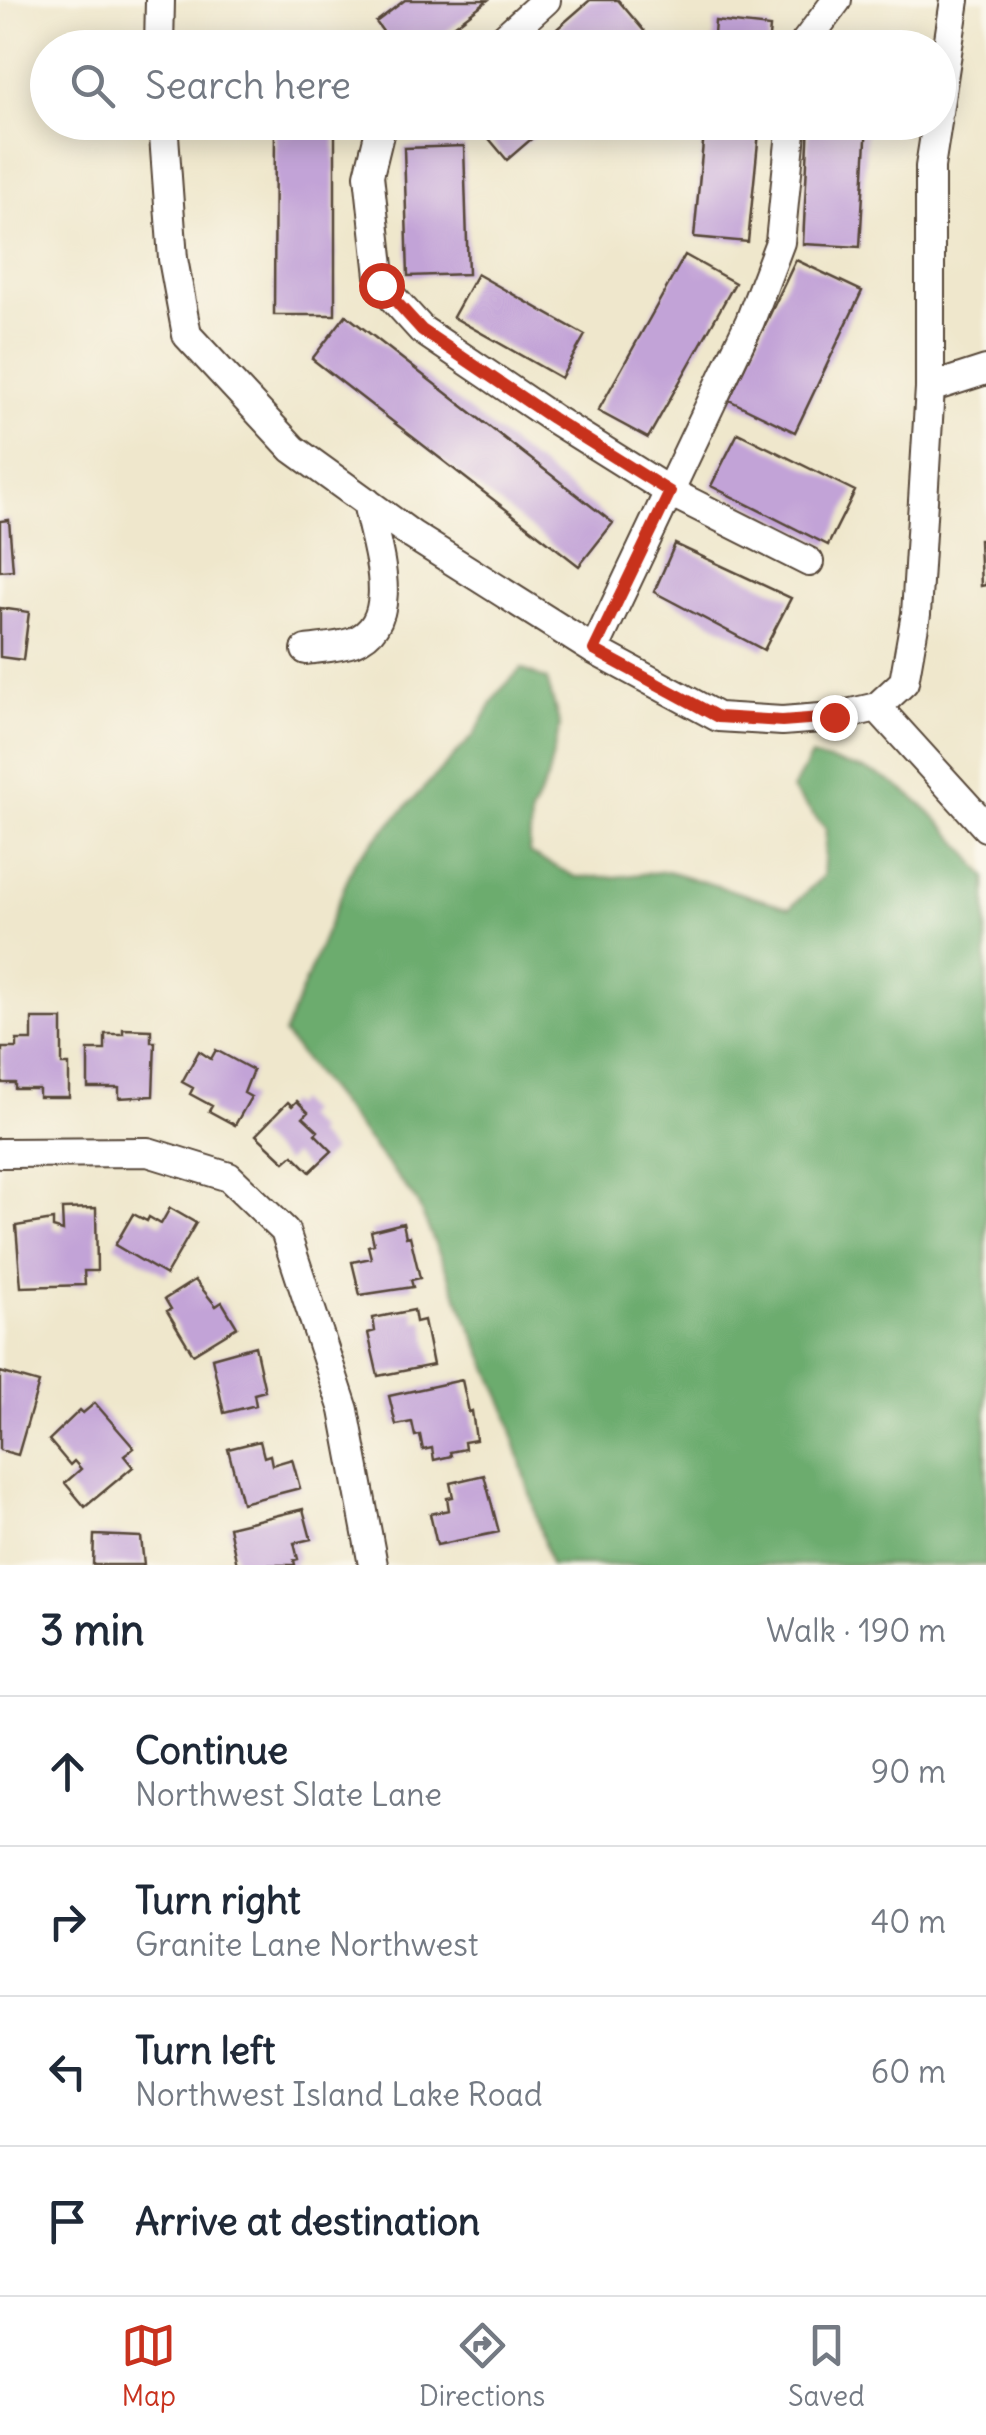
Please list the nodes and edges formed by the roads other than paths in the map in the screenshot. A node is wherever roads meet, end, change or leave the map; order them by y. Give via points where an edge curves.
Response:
1 (160, 0) edge
2 (546, 0) edge
3 (837, 0) edge
4 (955, 0) edge
5 (160, 30) edge
6 (512, 30) edge
7 (814, 30) edge
8 (950, 30) edge
9 (164, 140) edge
10 (378, 140) edge
11 (790, 140) edge
12 (934, 140) edge
13 (986, 370) edge
14 (930, 388) junction
15 (670, 492) junction
16 (367, 502) junction
17 (809, 562) dead end
18 (306, 650) dead end
19 (594, 650) junction
20 (876, 707) junction
21 (986, 827) edge
22 (0, 1153) edge
23 (373, 1565) edge

1 - 5 street
2 - 6 street
3 - 7 street
4 - 8 street
9 - 16 street via 173,260 187,336 294,449
10 - 15 street via 369,175 381,285 422,330
11 - 15 street via 780,242
12 - 14 street
13 - 14 street
14 - 20 street via 916,614 904,682
15 - 17 street
15 - 19 street
16 - 18 street via 384,606 376,628 352,642
16 - 19 street
19 - 20 street via 718,717 782,721
20 - 21 street
22 - 23 street via 148,1152 228,1177 285,1231 344,1410

